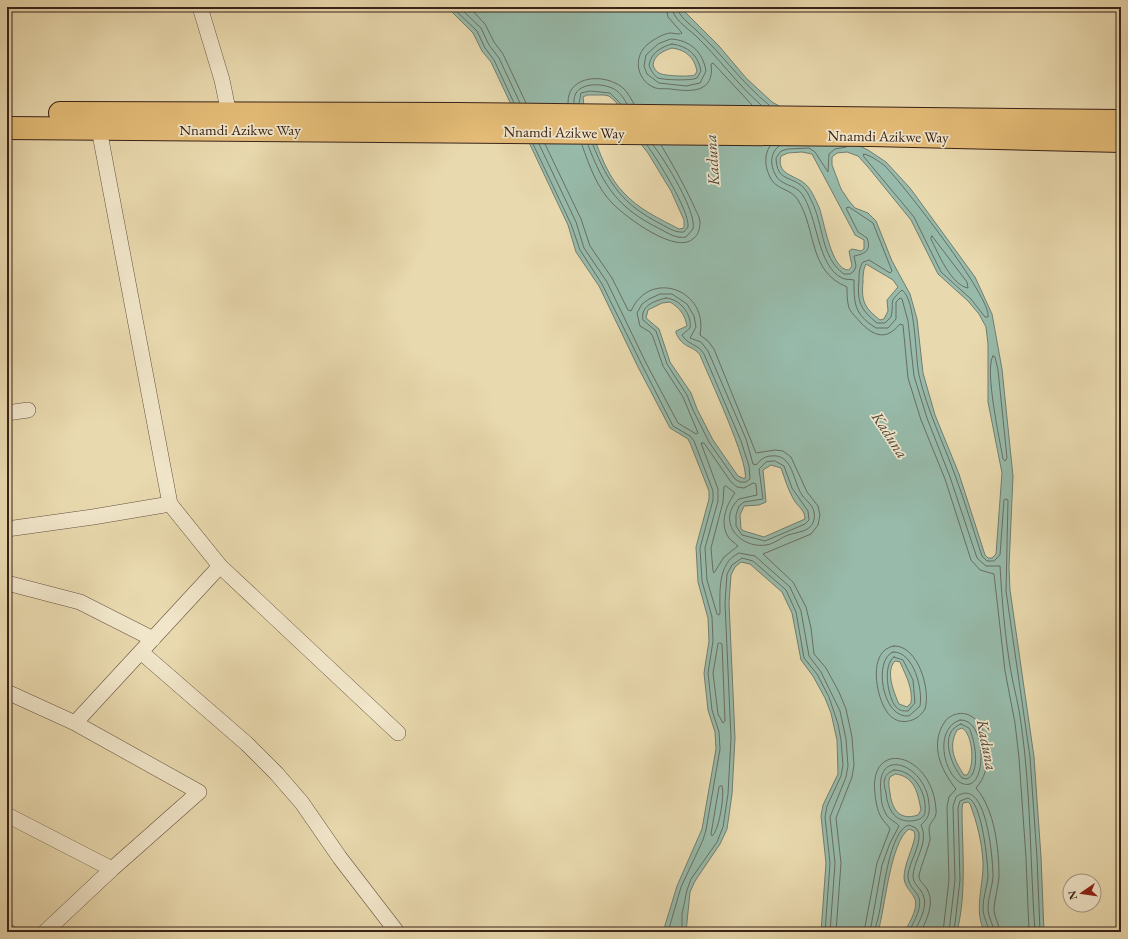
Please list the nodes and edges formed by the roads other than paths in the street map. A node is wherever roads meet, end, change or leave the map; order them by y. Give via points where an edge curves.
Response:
1 (200, 7) edge
2 (7, 113) edge
3 (230, 114) junction
4 (1121, 122) edge
5 (457, 123) junction
6 (870, 127) junction
7 (7, 128) edge
8 (99, 128) junction
9 (1121, 141) edge
10 (28, 410) dead end
11 (7, 413) edge
12 (170, 504) junction
13 (7, 528) edge
14 (220, 566) junction
15 (7, 583) edge
16 (153, 639) junction
17 (141, 652) junction
18 (7, 692) edge
19 (75, 723) junction
20 (398, 733) dead end
21 (7, 815) edge
22 (112, 869) junction
23 (45, 932) edge
24 (397, 932) edge

1 - 3 street
2 - 3 highway, Nnamdi Azikwe Way
3 - 5 highway, Nnamdi Azikwe Way
4 - 6 highway, Nnamdi Azikwe Way
5 - 6 highway, Nnamdi Azikwe Way
5 - 8 highway, Nnamdi Azikwe Way
6 - 9 highway, Nnamdi Azikwe Way
7 - 8 highway, Nnamdi Azikwe Way
8 - 12 street
10 - 11 street
12 - 13 street
12 - 14 street
14 - 16 street
14 - 20 street
15 - 16 street via 80,602
16 - 17 street
17 - 19 street
17 - 24 street via 276,772 302,803 340,858
18 - 19 street
19 - 22 street via 198,792
21 - 22 street
22 - 23 street

